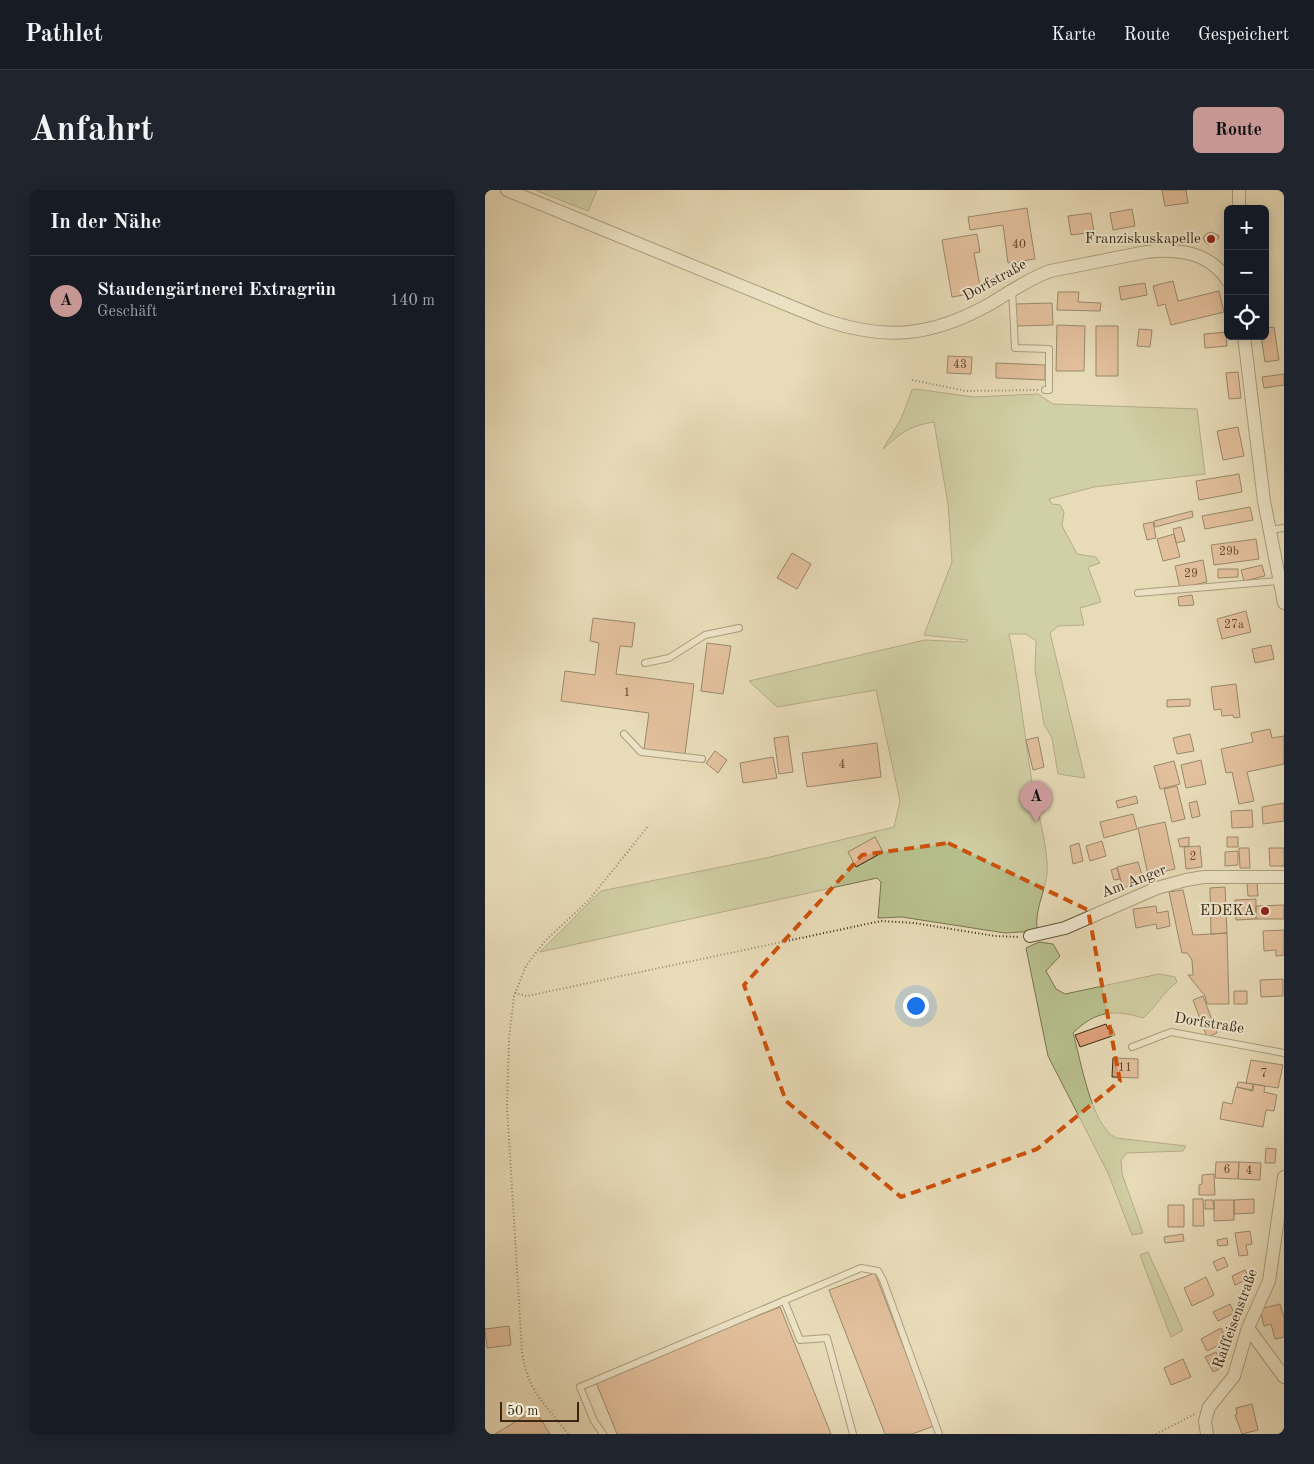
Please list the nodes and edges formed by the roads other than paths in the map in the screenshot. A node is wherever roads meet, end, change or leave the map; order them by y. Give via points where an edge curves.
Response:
1 (507, 190) edge
2 (1239, 190) edge
3 (1239, 205) edge
4 (1224, 275) edge
5 (1012, 290) junction
6 (1245, 340) edge
7 (1045, 390) road end
8 (1284, 528) edge
9 (1269, 530) junction
10 (1280, 576) edge
11 (1138, 593) dead end
12 (1284, 603) edge
13 (739, 628) dead end
14 (645, 663) dead end
15 (625, 734) dead end
16 (702, 759) dead end
17 (1284, 876) edge
18 (1030, 936) road end
19 (1132, 1047) dead end
20 (1284, 1053) edge
21 (1284, 1177) edge
22 (784, 1300) junction
23 (1248, 1328) junction
24 (1284, 1377) edge
25 (603, 1434) edge
26 (853, 1434) edge
27 (939, 1434) edge
28 (1207, 1434) edge

1 - 5 street, Dorfstraße via 831,322 886,333 951,324
2 - 3 street
4 - 5 street, Dorfstraße via 1207,259 1191,253 1161,250 1050,271
5 - 7 lane via 1015,348 1049,349 1049,390
6 - 9 street
8 - 9 lane
9 - 10 street
10 - 11 lane
10 - 12 street
13 - 14 lane via 705,636 669,658
15 - 16 lane via 641,752
17 - 18 street, Am Anger via 1186,880 1143,893 1065,928
19 - 20 lane, Dorfstraße via 1171,1032
21 - 23 street, Raiffeisenstraße via 1270,1275
22 - 25 lane via 580,1387
22 - 26 lane via 799,1340 827,1338
22 - 27 lane via 861,1268 878,1270
23 - 24 street
23 - 28 street, Raiffeisenstraße via 1234,1376 1209,1407 1205,1420

